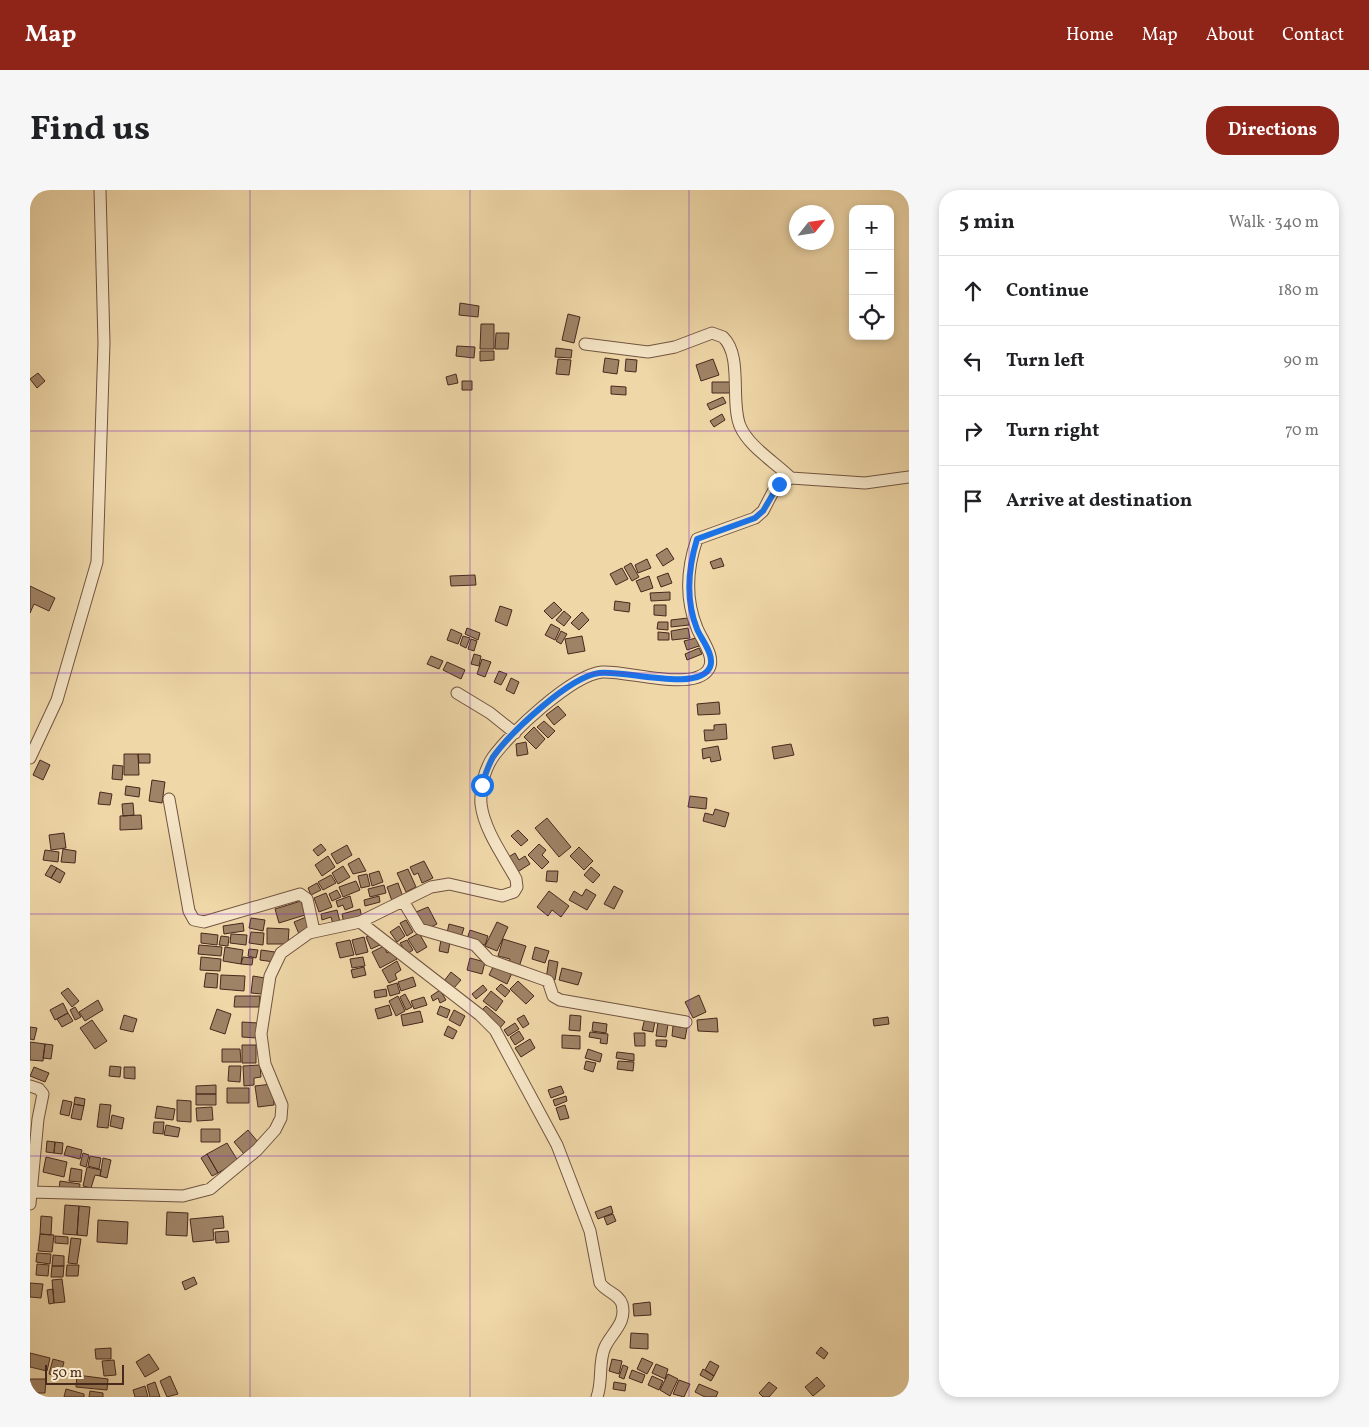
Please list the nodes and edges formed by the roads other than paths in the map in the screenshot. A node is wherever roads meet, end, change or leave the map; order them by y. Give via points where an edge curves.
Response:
1 (100, 190) edge
2 (585, 344) dead end
3 (909, 477) edge
4 (791, 478) junction
5 (457, 693) dead end
6 (515, 733) junction
7 (30, 758) edge
8 (169, 799) dead end
9 (403, 901) junction
10 (360, 922) junction
11 (314, 931) junction
12 (686, 1022) dead end
13 (30, 1086) edge
14 (30, 1192) edge
15 (30, 1204) edge
16 (597, 1397) edge

1 - 7 street via 104,343 97,562 57,700
2 - 4 street via 648,352 675,347 710,333 723,337 732,353 737,384 736,411 741,427
3 - 4 street via 864,483
4 - 6 street via 775,488 763,511 755,518 697,539 688,599 697,630 709,654 707,671 696,677 677,680 616,672 594,674 565,689
5 - 6 street
6 - 9 street via 490,763 482,785 481,800 488,826 516,879 516,890 502,896 442,884
8 - 11 street via 189,911 194,920 204,922 300,894 307,899
9 - 10 street
9 - 12 street via 420,929 476,945 489,960 548,981 553,996 560,1000
10 - 11 street
10 - 16 street via 491,1025 547,1123 588,1223 600,1283 619,1298 622,1306 621,1324 603,1351
11 - 14 street via 287,948 272,969 264,1005 262,1048 265,1064 281,1099 282,1113 275,1130 242,1164 210,1189 190,1195
13 - 14 street via 43,1094
14 - 15 street

